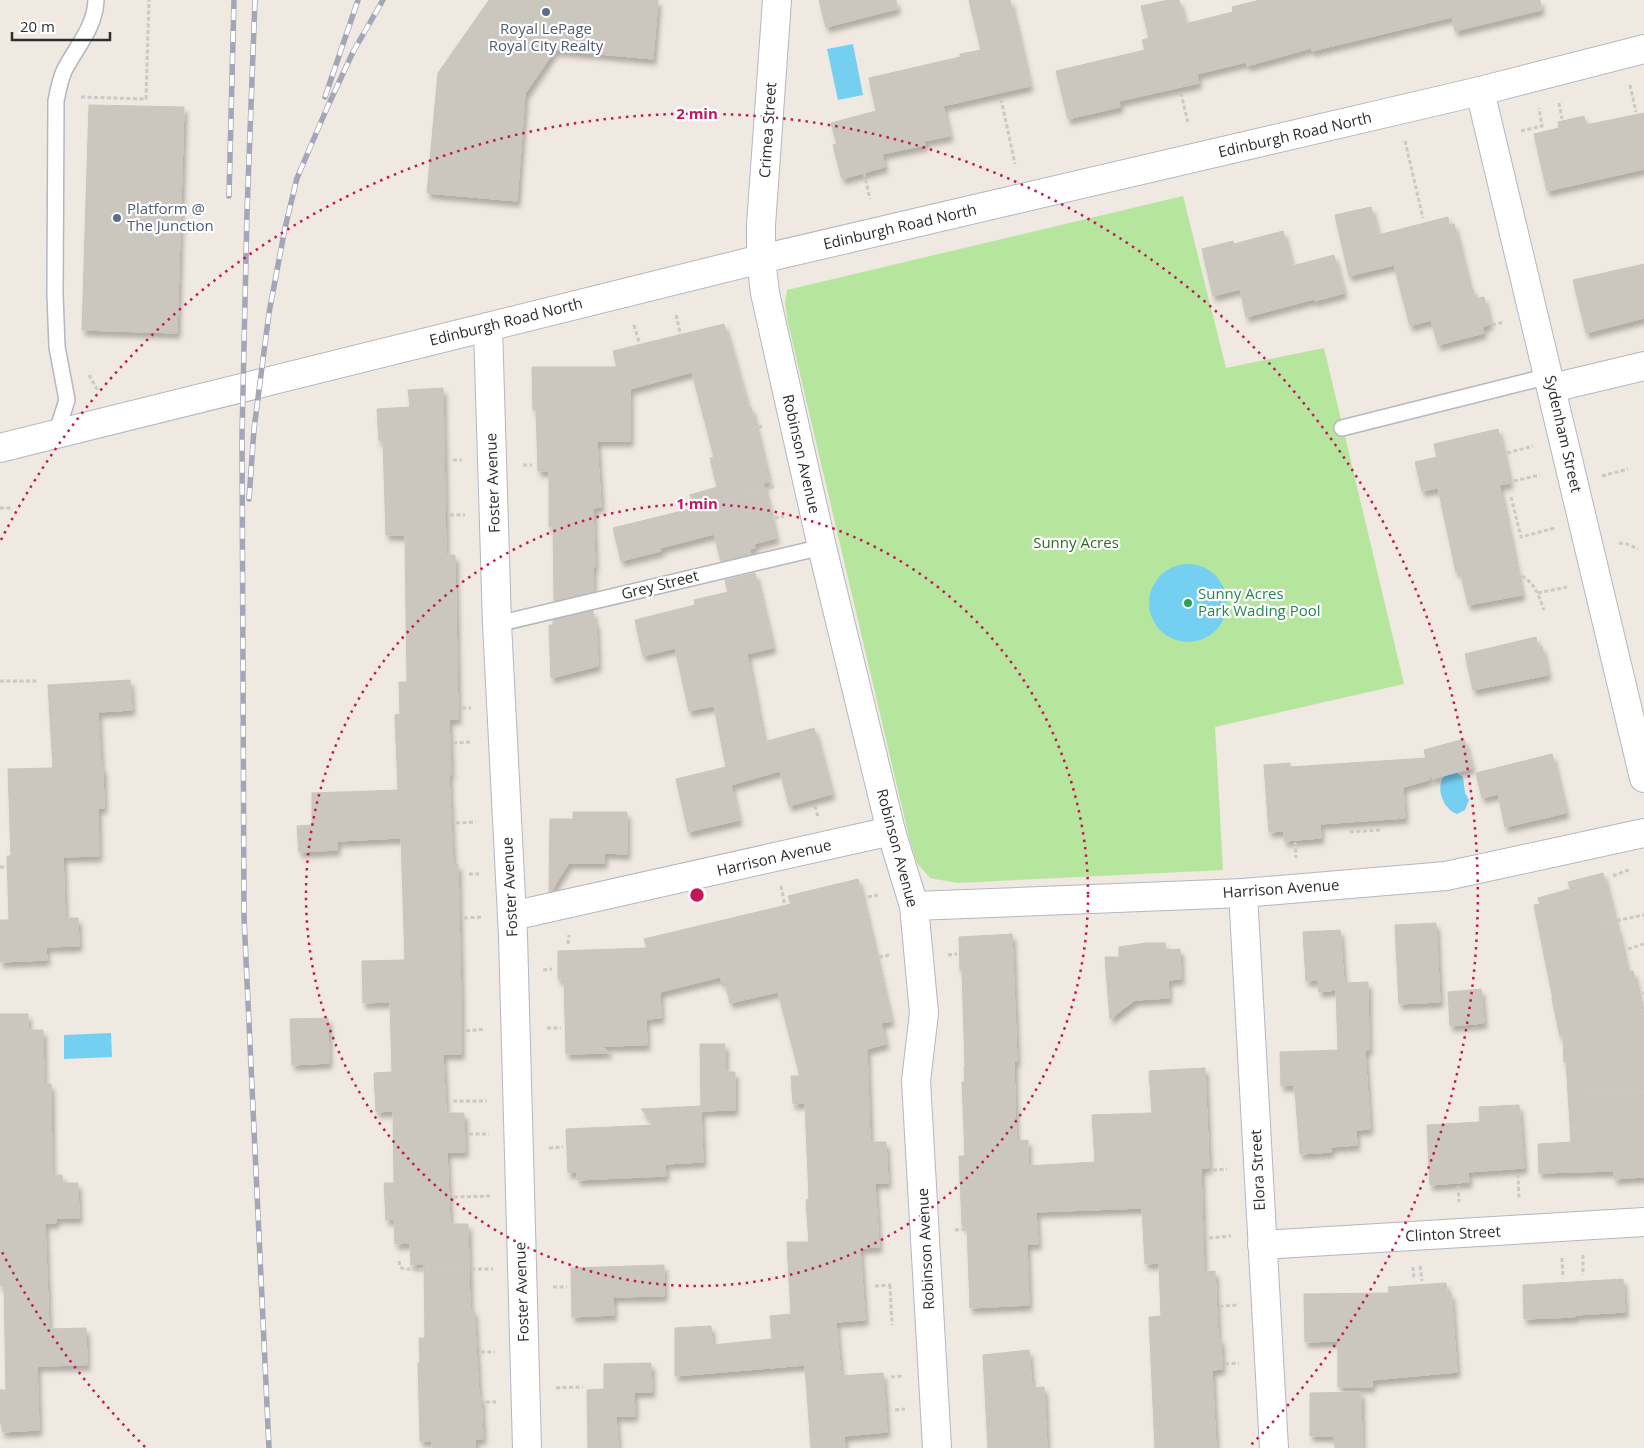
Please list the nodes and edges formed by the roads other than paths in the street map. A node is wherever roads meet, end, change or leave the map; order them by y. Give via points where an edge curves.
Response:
1 (96, 0) edge
2 (778, 0) edge
3 (1644, 49) edge
4 (1480, 91) junction
5 (761, 259) junction
6 (488, 327) junction
7 (1644, 366) edge
8 (1550, 382) junction
9 (1342, 428) dead end
10 (56, 434) junction
11 (0, 448) edge
12 (822, 547) junction
13 (497, 624) junction
14 (1644, 778) edge
15 (890, 832) junction
16 (1644, 833) edge
17 (1243, 893) junction
18 (914, 906) junction
19 (501, 917) junction
20 (1644, 1222) edge
21 (1262, 1245) junction
22 (527, 1448) edge
23 (938, 1448) edge
24 (1274, 1448) edge

1 - 10 lane via 96,12 64,72 56,101 56,329 67,400
2 - 5 street, Crimea Street
3 - 4 street, Edinburgh Road North
4 - 5 street, Edinburgh Road North
4 - 8 street, Sydenham Street
5 - 6 street, Edinburgh Road North
5 - 12 street, Robinson Avenue via 767,300
6 - 10 street, Edinburgh Road North
6 - 13 street, Foster Avenue
7 - 8 street
8 - 9 lane
8 - 14 street, Sydenham Street
10 - 11 street, Edinburgh Road North
12 - 13 lane, Grey Street
12 - 15 street, Robinson Avenue
13 - 19 street, Foster Avenue
15 - 18 street, Robinson Avenue
15 - 19 street, Harrison Avenue
16 - 17 street, Harrison Avenue via 1446,876
17 - 18 street, Harrison Avenue
17 - 21 street, Elora Street
18 - 23 street, Robinson Avenue via 924,1013 916,1081
19 - 22 street, Foster Avenue
20 - 21 street, Clinton Street
21 - 24 street, Elora Street

